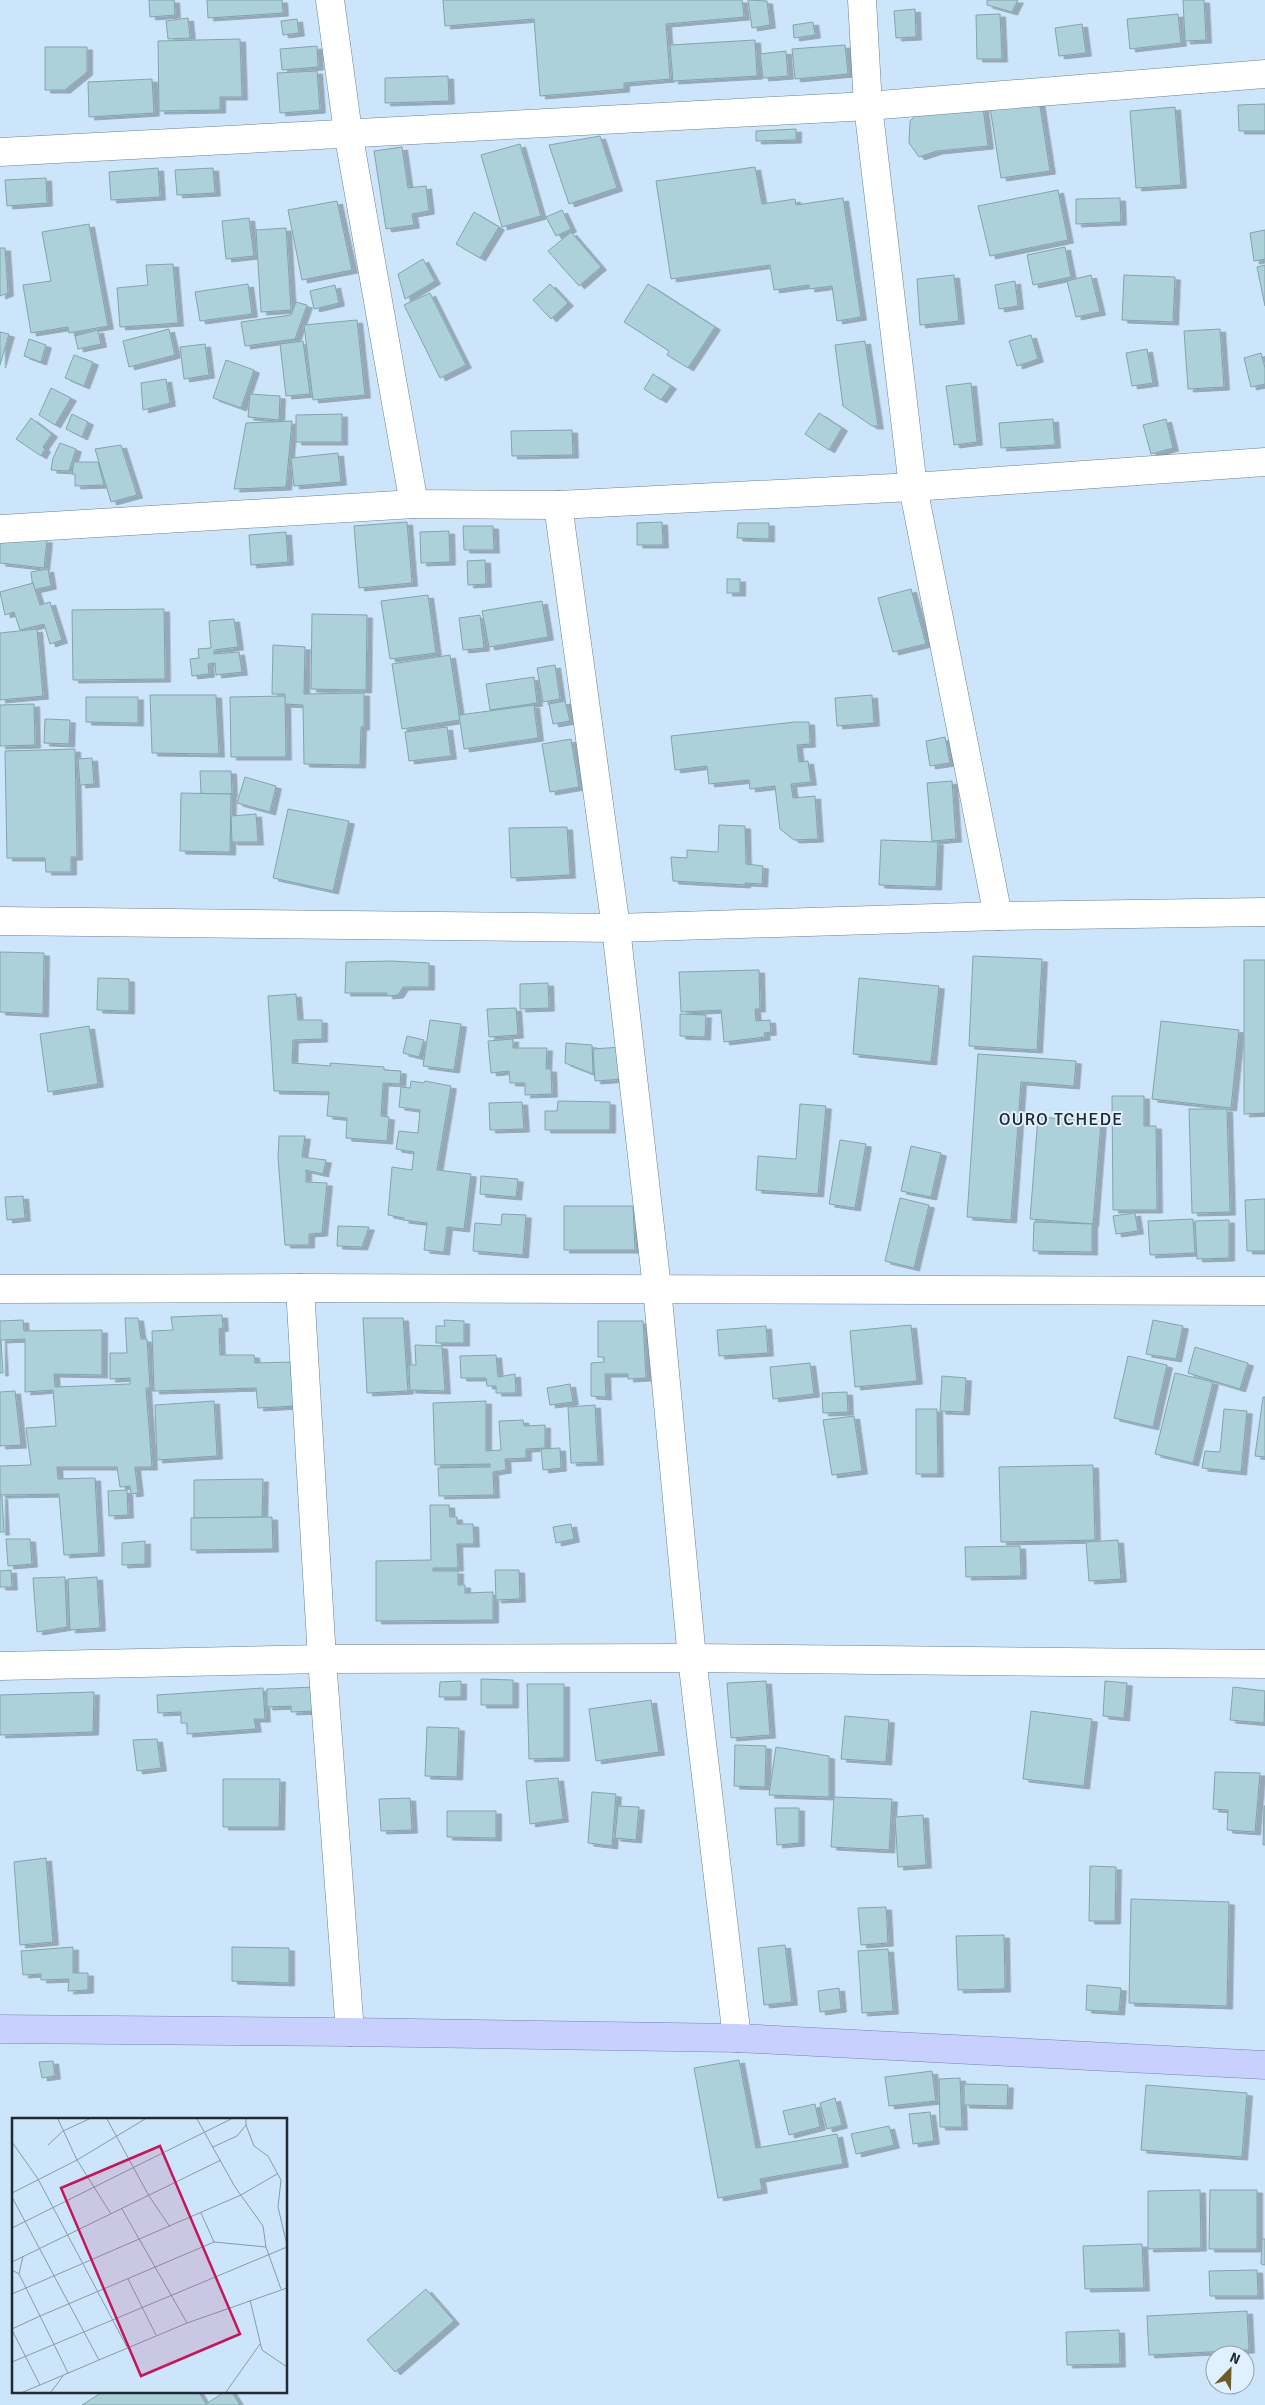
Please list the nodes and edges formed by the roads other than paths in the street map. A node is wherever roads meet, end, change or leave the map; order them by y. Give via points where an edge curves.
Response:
1 (330, 0) edge
2 (862, 0) edge
3 (1265, 74) edge
4 (868, 106) junction
5 (348, 132) junction
6 (0, 152) edge
7 (1265, 462) edge
8 (913, 487) junction
9 (414, 504) junction
10 (558, 505) junction
11 (0, 529) edge
12 (1265, 912) edge
13 (998, 916) junction
14 (0, 922) edge
15 (616, 928) junction
16 (300, 1288) junction
17 (657, 1288) junction
18 (0, 1289) edge
19 (1265, 1291) edge
20 (692, 1658) junction
21 (322, 1659) junction
22 (1265, 1664) edge
23 (0, 1666) edge
24 (0, 2029) edge
25 (350, 2032) junction
26 (737, 2038) junction
27 (1265, 2065) edge

1 - 5 street
2 - 4 street
3 - 4 street
4 - 5 street
4 - 8 street
5 - 6 street
5 - 9 street
7 - 8 street
8 - 10 street
8 - 13 street
9 - 10 street
9 - 11 street
10 - 15 street
12 - 13 street
13 - 15 street
14 - 15 street
15 - 17 street
16 - 17 street
16 - 18 street
16 - 21 street
17 - 19 street
17 - 20 street
20 - 21 street
20 - 22 street
20 - 26 street
21 - 23 street
21 - 25 street
24 - 25 main road
25 - 26 main road
26 - 27 main road

